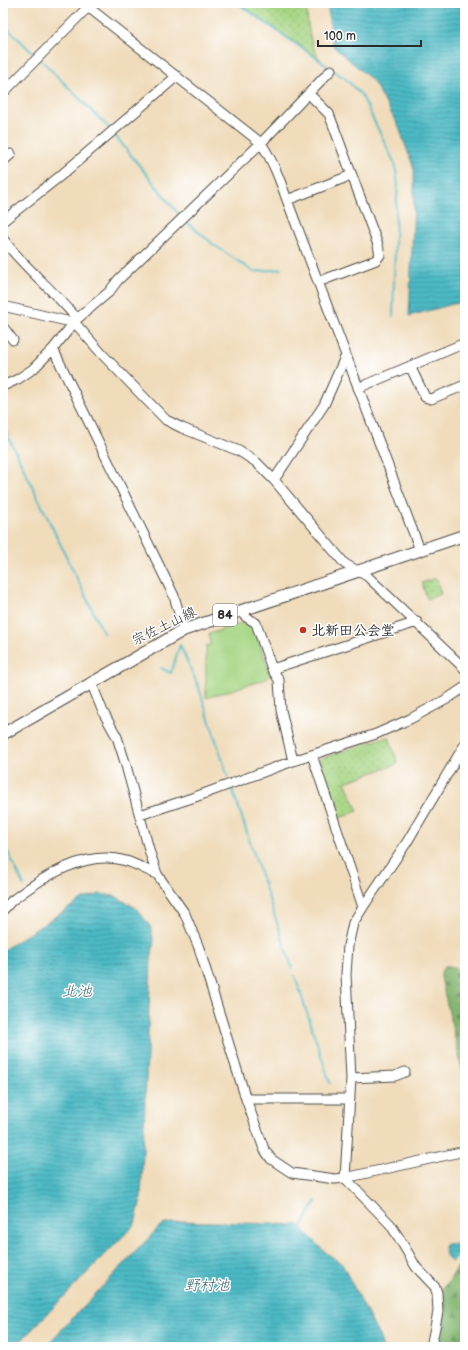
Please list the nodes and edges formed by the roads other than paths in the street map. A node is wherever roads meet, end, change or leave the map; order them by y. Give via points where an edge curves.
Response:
1 (88, 4) edge
2 (331, 70) dead end
3 (177, 76) junction
4 (3, 93) edge
5 (311, 96) dead end
6 (261, 143) junction
7 (11, 154) dead end
8 (3, 160) edge
9 (352, 175) junction
10 (287, 200) junction
11 (3, 221) edge
12 (3, 239) edge
13 (318, 282) junction
14 (3, 306) edge
15 (76, 321) junction
16 (3, 327) edge
17 (13, 340) dead end
18 (465, 342) edge
19 (53, 349) junction
20 (346, 355) junction
21 (410, 366) junction
22 (465, 385) edge
23 (3, 386) edge
24 (358, 388) junction
25 (274, 480) junction
26 (465, 535) edge
27 (420, 550) junction
28 (356, 571) junction
29 (243, 610) junction
30 (417, 622) junction
31 (184, 630) junction
32 (272, 669) junction
33 (465, 669) edge
34 (91, 682) junction
35 (465, 687) edge
36 (3, 734) edge
37 (465, 744) edge
38 (312, 755) junction
39 (293, 761) junction
40 (140, 815) junction
41 (157, 874) junction
42 (363, 907) junction
43 (3, 910) edge
44 (405, 1072) dead end
45 (351, 1078) junction
46 (246, 1099) junction
47 (350, 1099) junction
48 (465, 1151) edge
49 (345, 1178) junction
50 (431, 1347) edge

1 - 3 street
1 - 4 street
2 - 6 street
3 - 6 street
3 - 11 street
5 - 9 street via 329,114
6 - 10 street via 272,161
6 - 15 street
7 - 8 street
9 - 10 street
9 - 13 street via 380,255 376,260
10 - 13 street
12 - 15 street via 66,304
13 - 20 street
14 - 15 street
15 - 19 street
15 - 25 street via 102,354 166,420 248,456
16 - 17 street
18 - 21 street
19 - 23 street via 33,369
19 - 31 street via 174,596
20 - 24 street
20 - 25 street via 324,405
21 - 22 street via 425,397 431,399
21 - 24 street
24 - 27 street
25 - 28 street via 345,564
26 - 27 main road, 宗佐土山線 / 84
27 - 28 main road, 宗佐土山線 / 84
28 - 29 main road, 宗佐土山線 / 84
28 - 30 street via 367,576
29 - 31 main road, 宗佐土山線 / 84
29 - 32 street via 246,617 256,623
30 - 32 street
30 - 33 street
31 - 34 main road, 宗佐土山線 / 84
32 - 39 street via 279,680 281,710
34 - 36 main road, 宗佐土山線 / 84
34 - 40 street via 103,712 117,736
35 - 38 street via 410,719 376,734
37 - 42 street via 407,842
38 - 39 street
38 - 42 street
39 - 40 street
40 - 41 street
41 - 43 street via 126,861 96,858 66,866 11,901
41 - 46 street via 190,923
42 - 45 street via 353,923 346,974
44 - 45 street via 395,1076
45 - 47 street
46 - 47 street
46 - 49 street via 264,1149 271,1159 292,1173
47 - 49 street
48 - 49 street
49 - 50 street via 390,1224 416,1268 435,1287 438,1312

